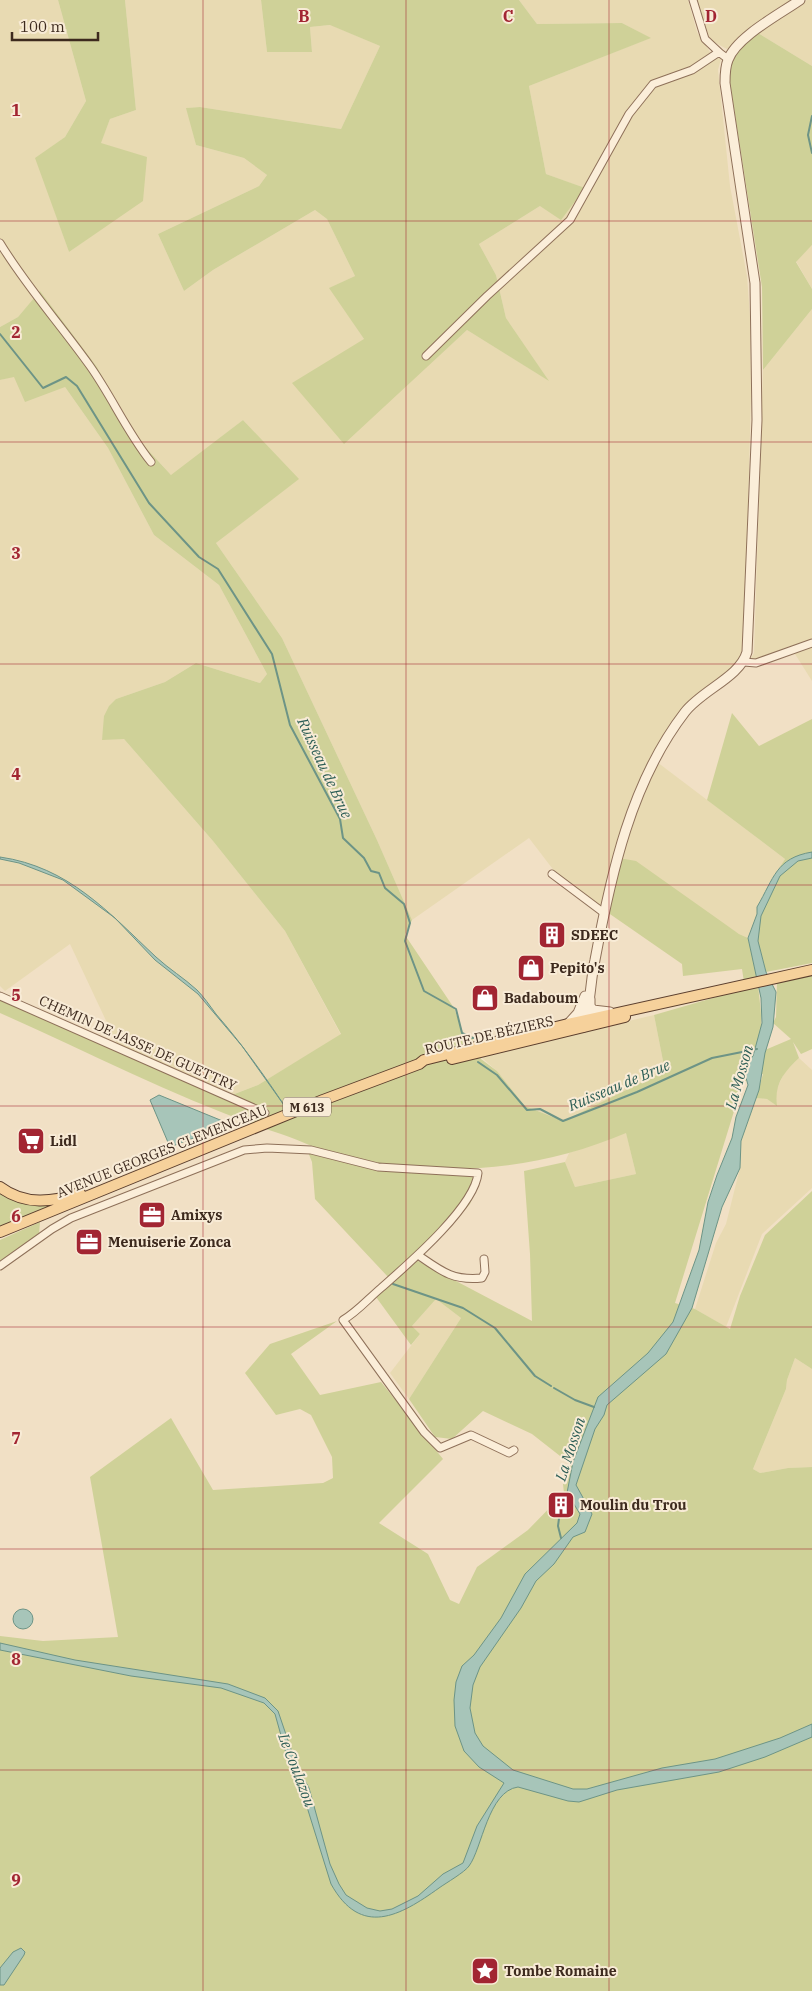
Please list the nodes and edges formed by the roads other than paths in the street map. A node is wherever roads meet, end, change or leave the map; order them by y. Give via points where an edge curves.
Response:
1 (693, 0) edge
2 (800, 0) edge
3 (720, 53) junction
4 (728, 59) junction
5 (0, 242) edge
6 (426, 356) dead end
7 (151, 462) dead end
8 (812, 643) edge
9 (744, 662) junction
10 (552, 874) dead end
11 (604, 912) junction
12 (812, 970) edge
13 (590, 986) junction
14 (0, 996) edge
15 (683, 999) junction
16 (618, 1012) junction
17 (582, 1020) junction
18 (419, 1064) junction
19 (265, 1113) dead end
20 (197, 1152) junction
21 (0, 1187) edge
22 (2, 1232) edge
23 (418, 1255) junction
24 (484, 1259) dead end
25 (0, 1266) edge
26 (514, 1450) dead end

1 - 3 street via 706,39
2 - 4 street via 744,39
3 - 4 street
3 - 6 street via 692,70 653,84 630,114 570,220
4 - 9 street via 725,83 756,283 757,420 750,628
5 - 7 street via 22,279 91,368 133,440
8 - 9 street via 756,663
9 - 11 street via 687,710 666,740 616,857
10 - 11 street
11 - 13 street
12 - 15 main road, ROUTE DE BÉZIERS / M 613
13 - 16 street via 593,1010
13 - 17 street
14 - 19 street, CHEMIN DE JASSE DE GUETTRY
15 - 16 main road, ROUTE DE BÉZIERS / M 613
15 - 17 main road, ROUTE DE BÉZIERS / M 613 via 654,1010
16 - 17 main road, ROUTE DE BÉZIERS / M 613
17 - 18 main road, ROUTE DE BÉZIERS / M 613 via 424,1060
17 - 18 main road, ROUTE DE BÉZIERS / M 613 via 424,1066
18 - 20 main road, AVENUE GEORGES CLEMENCEAU / M 613
20 - 21 main road, M 613 via 62,1199 29,1200
20 - 22 main road, AVENUE GEORGES CLEMENCEAU / M 613
23 - 24 street via 457,1278 482,1278
23 - 25 street via 468,1198 478,1172 378,1167 311,1150 266,1148 244,1150 71,1218
23 - 26 street via 343,1320 424,1432 440,1448 471,1435 509,1453

